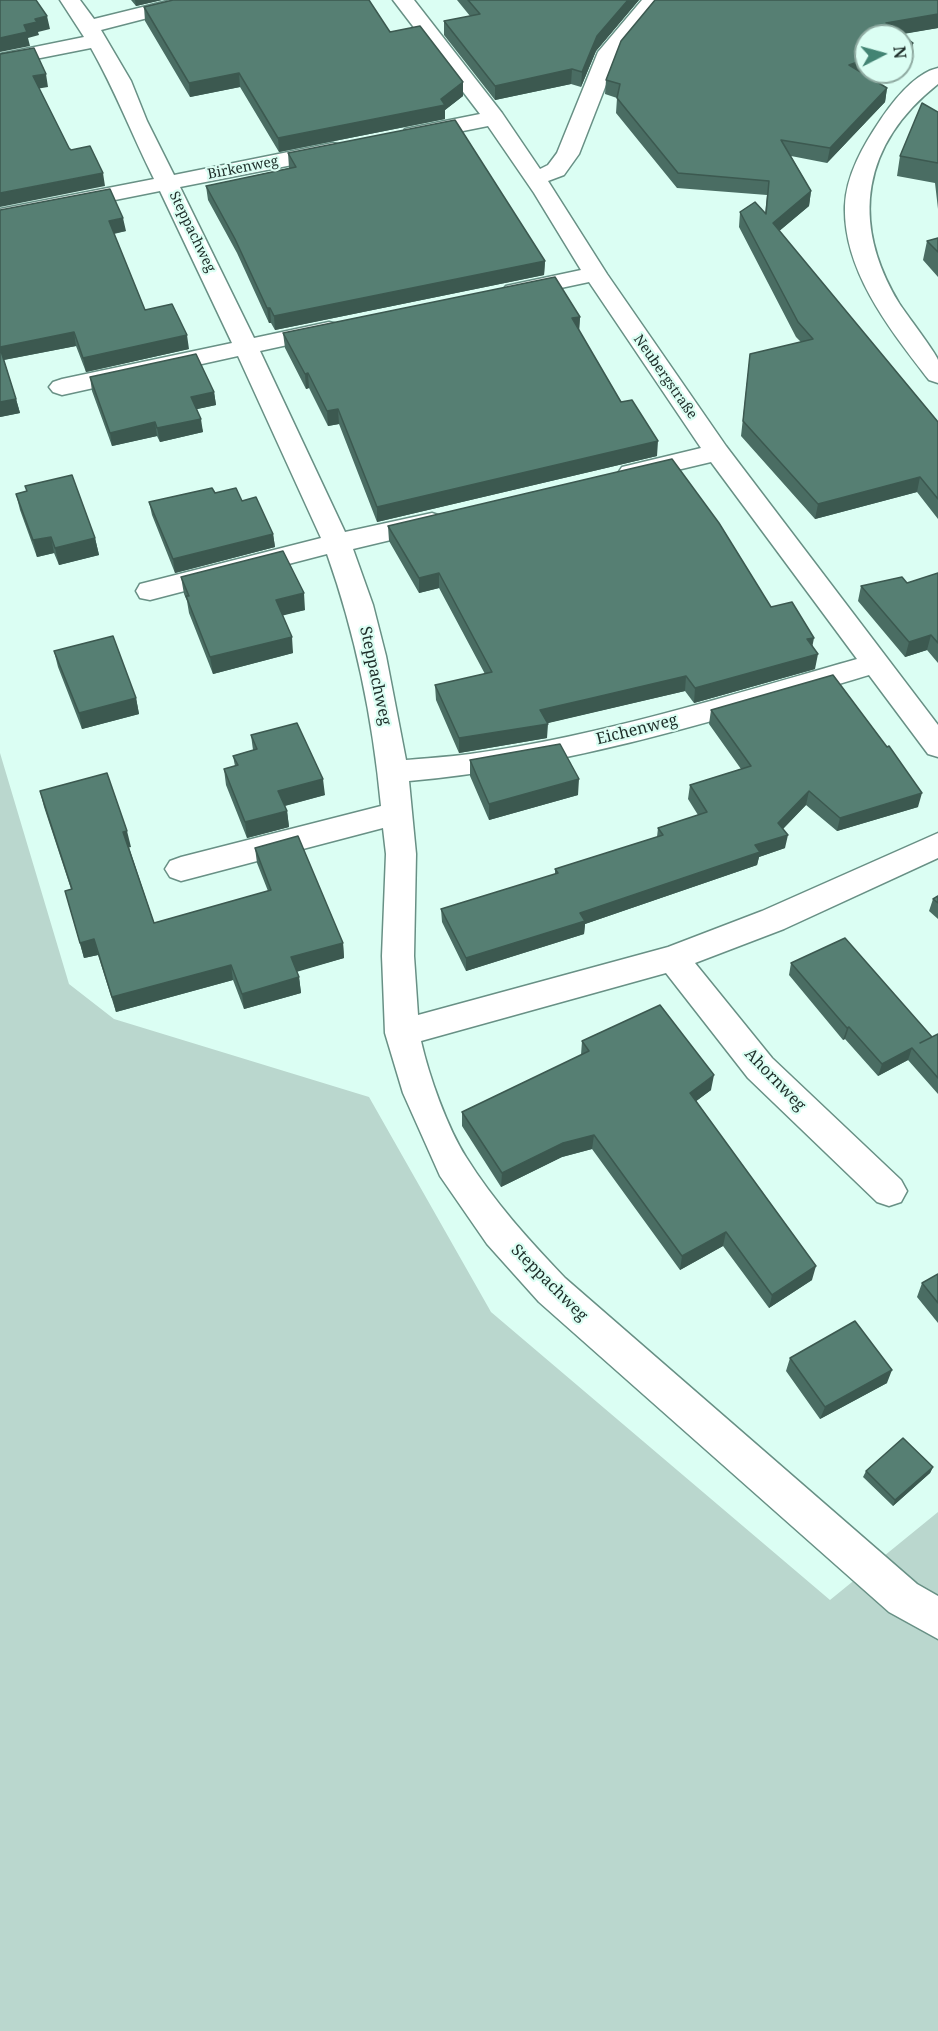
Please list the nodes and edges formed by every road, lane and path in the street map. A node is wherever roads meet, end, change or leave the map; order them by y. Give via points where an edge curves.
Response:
1 (70, 0) edge
2 (195, 0) edge
3 (403, 0) edge
4 (653, 0) edge
5 (93, 34) junction
6 (0, 60) edge
7 (938, 74) edge
8 (494, 118) junction
9 (389, 139) edge
10 (354, 146) edge
11 (535, 179) junction
12 (168, 182) junction
13 (0, 216) edge
14 (595, 274) junction
15 (490, 296) edge
16 (350, 325) edge
17 (244, 347) junction
18 (938, 375) edge
19 (62, 387) dead end
20 (717, 452) junction
21 (603, 480) edge
22 (457, 516) edge
23 (337, 543) junction
24 (150, 591) dead end
25 (876, 663) junction
26 (938, 746) edge
27 (393, 772) junction
28 (398, 813) junction
29 (938, 845) edge
30 (181, 869) dead end
31 (673, 958) junction
32 (402, 1033) junction
33 (889, 1191) dead end
34 (938, 1619) edge

1 - 5 street, Steppachweg
2 - 5 street
3 - 8 street, Neubergstraße
4 - 11 street via 608,52 568,154 556,170
5 - 6 street
5 - 12 street, Steppachweg
7 - 18 street via 914,92 883,129 864,170 856,213 862,247 879,289 911,341
8 - 9 street
8 - 11 street, Neubergstraße
10 - 12 street, Birkenweg
11 - 14 street, Neubergstraße
12 - 13 street, Steppachweg
12 - 17 street, Steppachweg
14 - 15 street
14 - 20 street, Neubergstraße
16 - 17 street
17 - 19 street
17 - 23 street, Steppachweg
20 - 21 street
20 - 25 street, Neubergstraße
22 - 23 street
23 - 24 street
23 - 27 street, Steppachweg via 372,656
25 - 26 street, Neubergstraße
25 - 27 street, Eichenweg via 662,725 470,765
27 - 28 street, Steppachweg
28 - 30 street
28 - 32 street, Steppachweg
29 - 31 street via 773,920
31 - 32 street
31 - 33 street, Ahornweg via 760,1068
32 - 34 street, Steppachweg via 420,1093 452,1165 500,1233 552,1290 903,1598

